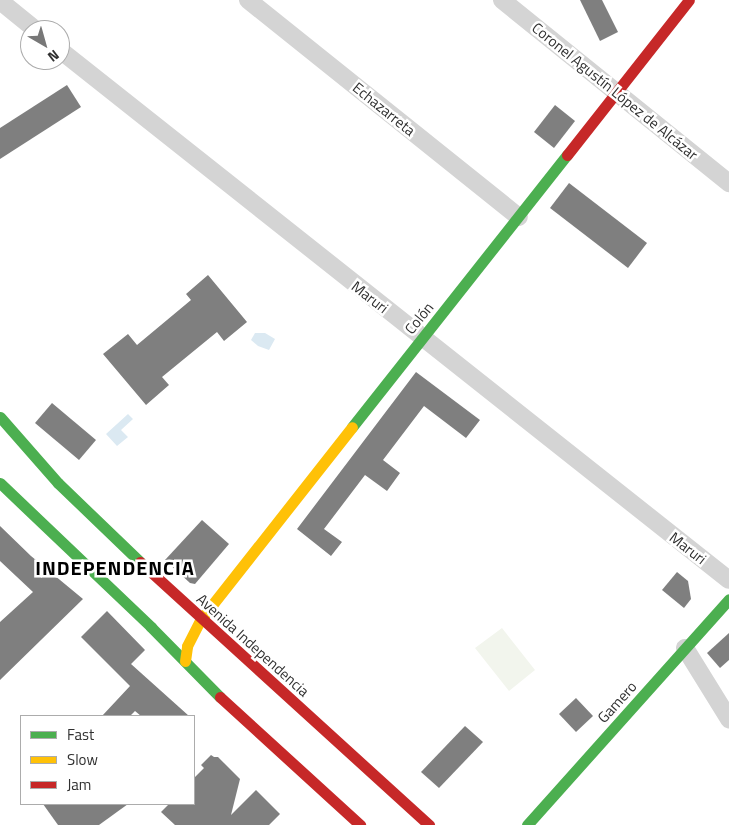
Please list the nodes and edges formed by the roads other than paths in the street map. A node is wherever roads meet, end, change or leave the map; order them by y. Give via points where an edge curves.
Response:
1 (248, 0) edge
2 (502, 0) edge
3 (689, 0) edge
4 (0, 1) edge
5 (24, 20) edge
6 (70, 58) edge
7 (617, 93) junction
8 (729, 183) edge
9 (519, 217) junction
10 (423, 338) junction
11 (0, 417) edge
12 (0, 436) edge
13 (22, 442) junction
14 (0, 483) edge
15 (729, 580) edge
16 (729, 599) edge
17 (201, 619) junction
18 (685, 648) junction
19 (185, 661) junction
20 (729, 719) edge
21 (360, 825) edge
22 (429, 825) edge
23 (527, 825) edge

1 - 9 street, Echazarreta
2 - 7 street, Coronel Agustín López de Alcázar
3 - 7 main road, Colón
4 - 5 street
6 - 10 street, Maruri
7 - 8 street, Coronel Agustín López de Alcázar
7 - 9 main road, Colón
9 - 10 main road, Colón
10 - 15 street, Maruri
10 - 17 main road, Colón
11 - 13 main road, Avenida Independencia
12 - 13 main road
13 - 17 main road, Avenida Independencia via 82,507
14 - 19 main road
16 - 18 main road, Gamero
17 - 19 main road, Colón via 187,646
17 - 22 main road, Avenida Independencia
18 - 20 street
18 - 23 main road, Gamero
19 - 21 main road via 259,736

